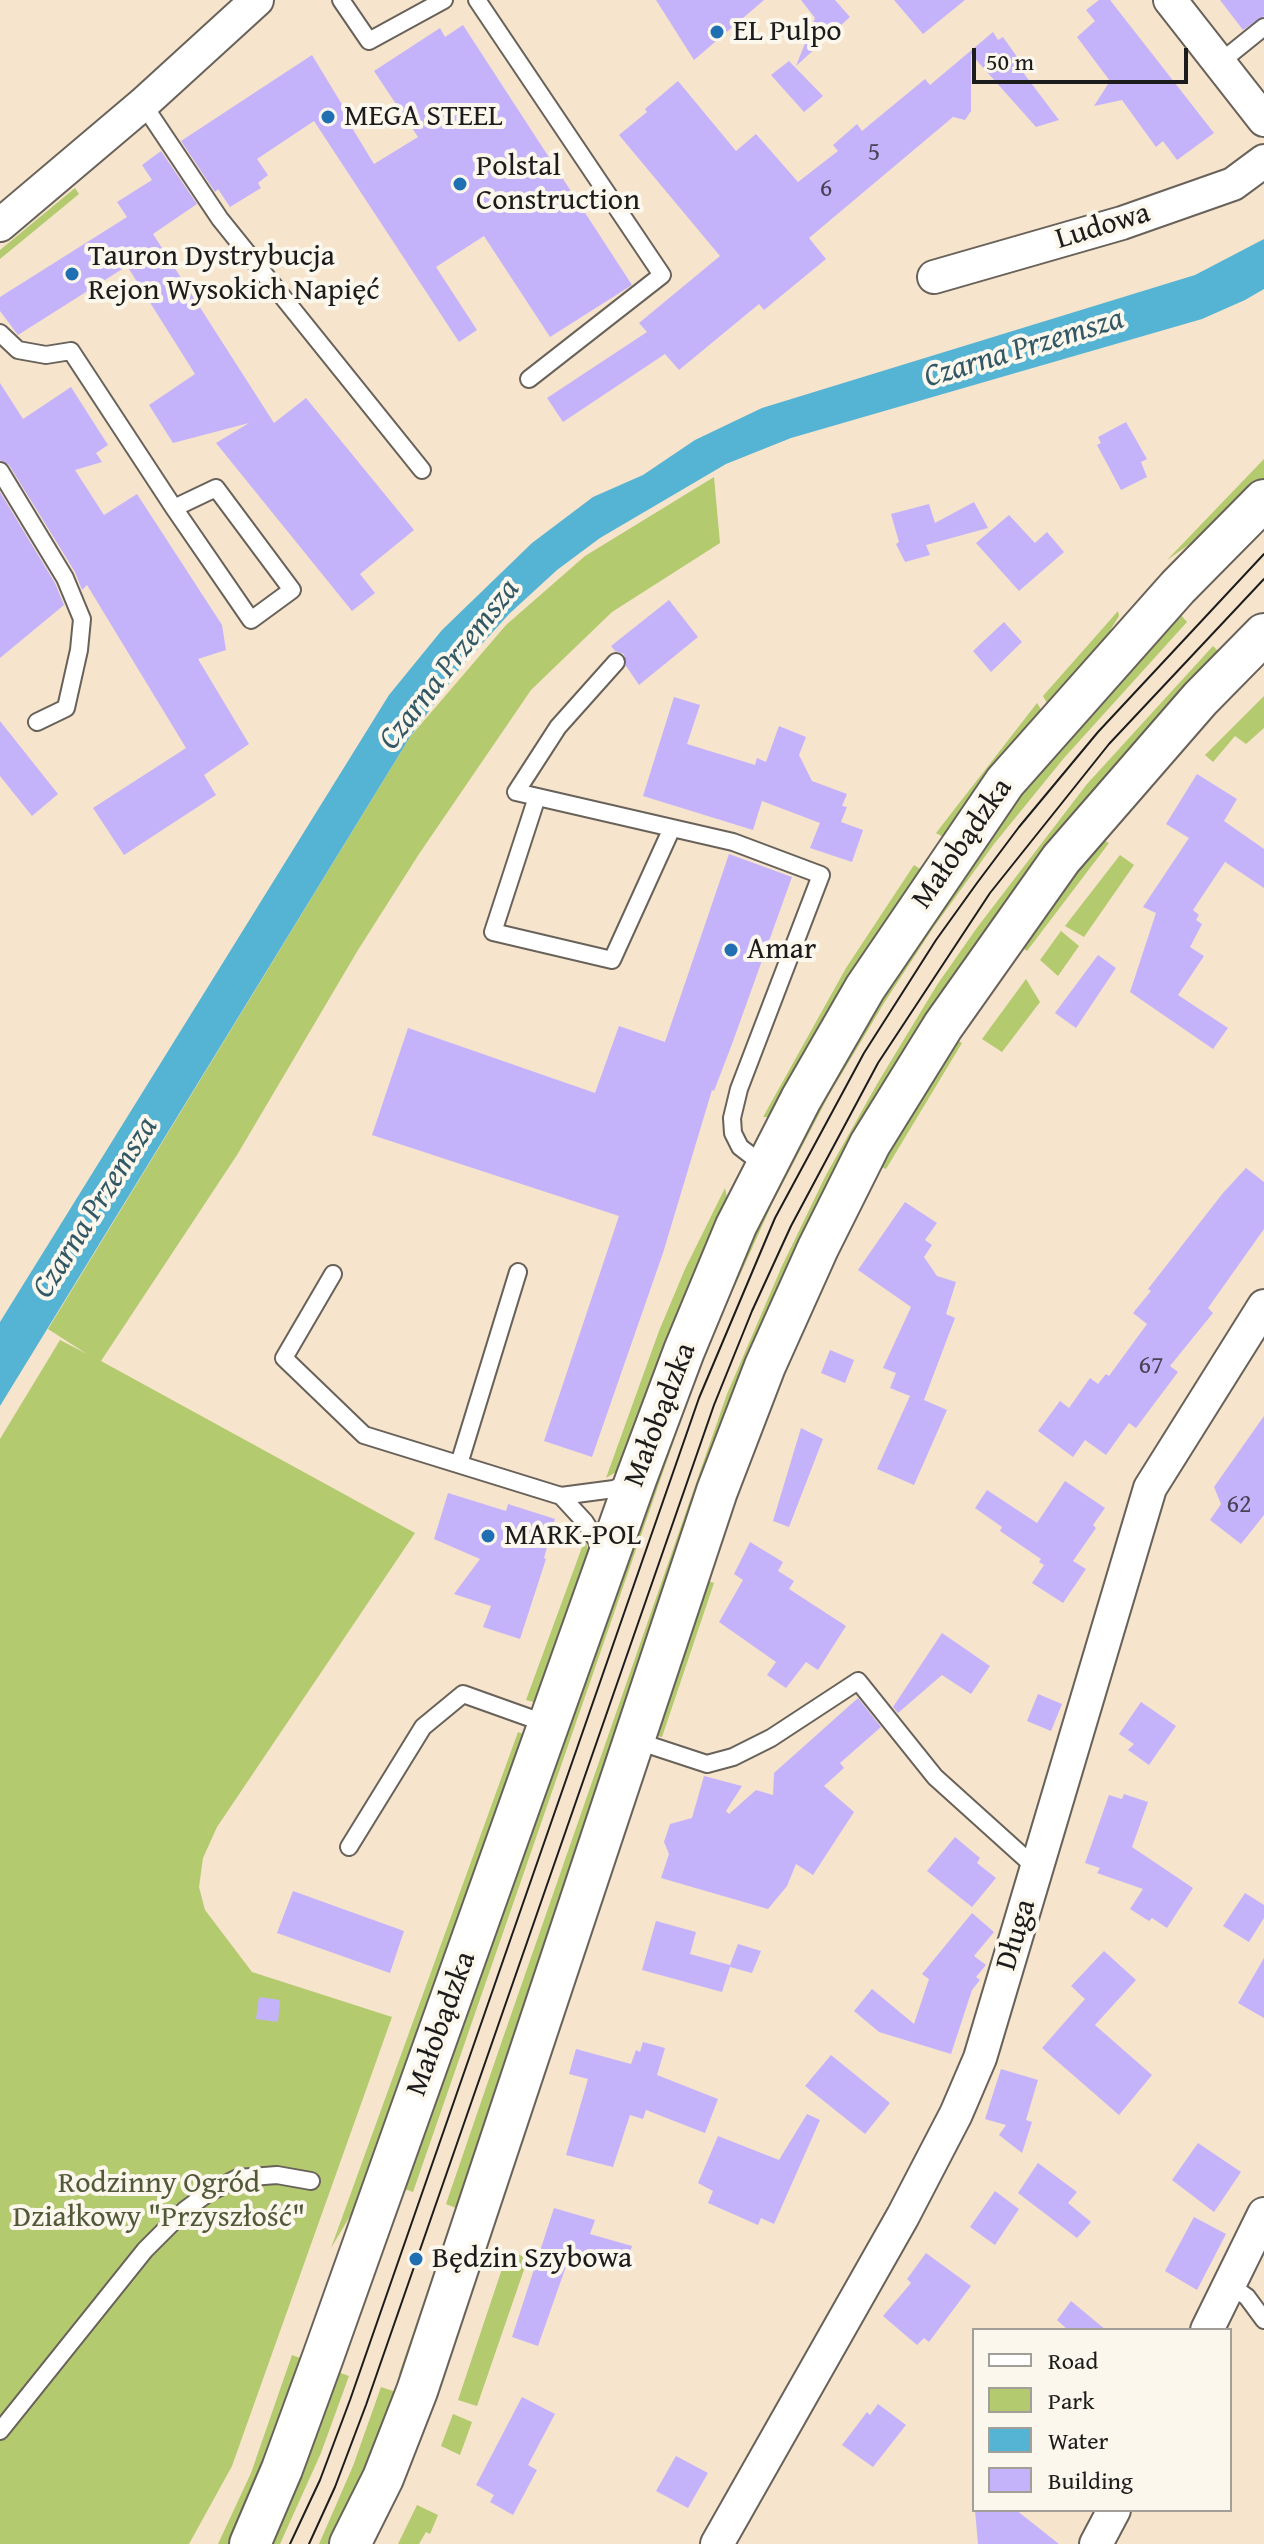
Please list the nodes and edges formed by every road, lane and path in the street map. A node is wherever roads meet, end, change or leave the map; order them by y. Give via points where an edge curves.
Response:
1 (257, 0) edge
2 (341, 0) edge
3 (444, 0) edge
4 (477, 0) edge
5 (1170, 0) edge
6 (1264, 27) edge
7 (1218, 64) junction
8 (143, 104) junction
9 (1264, 120) edge
10 (1264, 161) edge
11 (0, 225) edge
12 (934, 277) dead end
13 (0, 333) edge
14 (529, 379) dead end
15 (422, 470) dead end
16 (0, 471) edge
17 (1264, 500) edge
18 (174, 508) junction
19 (1264, 634) edge
20 (616, 662) dead end
21 (37, 722) dead end
22 (537, 797) junction
23 (672, 828) junction
24 (766, 1167) junction
25 (518, 1272) dead end
26 (333, 1274) dead end
27 (1264, 1306) edge
28 (459, 1464) junction
29 (636, 1479) junction
30 (561, 1496) junction
31 (604, 1568) junction
32 (549, 1725) junction
33 (633, 1740) junction
34 (349, 1847) dead end
35 (1037, 1869) junction
36 (311, 2181) dead end
37 (1264, 2214) edge
38 (1230, 2285) junction
39 (1264, 2320) edge
40 (1208, 2328) edge
41 (0, 2431) edge
42 (1113, 2512) edge
43 (250, 2544) edge
44 (350, 2544) edge
45 (717, 2544) edge
46 (1096, 2544) edge

1 - 8 street
2 - 3 lane via 369,41
4 - 14 lane via 662,275
5 - 7 street
6 - 7 lane
7 - 9 street
8 - 11 street
8 - 15 lane via 220,219
10 - 12 street, Ludowa via 1233,184 1122,223
13 - 18 lane via 18,350 46,355 71,351
16 - 21 lane via 65,578 82,619 66,708
17 - 24 street, Małobądzka via 1168,598 1005,782 865,988
18 - 18 lane via 251,620 292,590 216,488
19 - 33 street via 1061,859 943,1026 870,1144 765,1366
20 - 22 lane via 558,727 516,792
22 - 23 lane
22 - 23 lane via 493,932 597,957 612,960
23 - 24 lane via 733,842 821,875 732,1118 740,1147
24 - 29 street, Małobądzka via 736,1226
25 - 28 lane
26 - 28 lane via 284,1358 364,1435
27 - 35 street, Długa via 1150,1488
28 - 30 lane
29 - 30 lane via 614,1489
29 - 31 street, Małobądzka
30 - 31 lane via 597,1541
31 - 32 street, Małobądzka
32 - 34 lane via 463,1694 423,1727
32 - 43 street, Małobądzka via 292,2441
33 - 35 lane via 707,1764 771,1738 858,1681 935,1777
33 - 44 street via 417,2391
35 - 45 street, Długa via 980,2058 956,2114
36 - 41 lane via 277,2175 238,2178 185,2210 145,2250
37 - 38 street
38 - 39 lane
38 - 40 street
42 - 46 street

